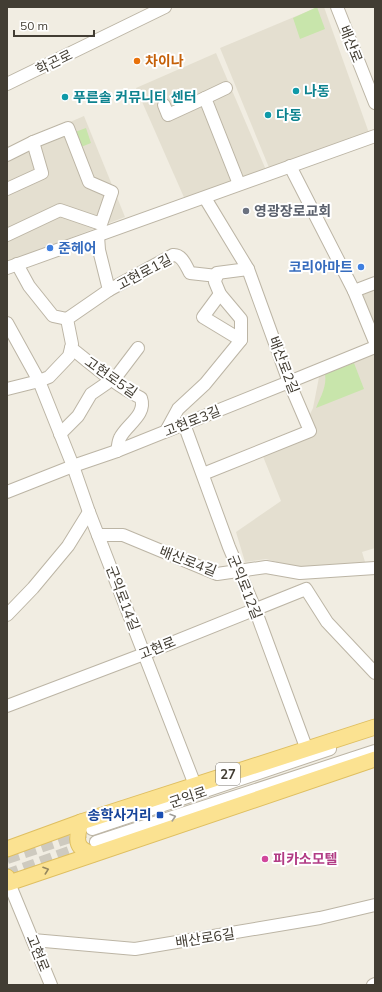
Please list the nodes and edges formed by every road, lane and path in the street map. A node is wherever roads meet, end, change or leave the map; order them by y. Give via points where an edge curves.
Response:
1 (165, 7) edge
2 (337, 7) edge
3 (7, 84) edge
4 (226, 88) dead end
5 (205, 98) junction
6 (375, 103) edge
7 (164, 105) dead end
8 (375, 136) edge
9 (33, 142) junction
10 (7, 155) edge
11 (290, 166) junction
12 (239, 184) junction
13 (7, 189) edge
14 (205, 198) junction
15 (7, 235) edge
16 (98, 236) junction
17 (12, 266) edge
18 (248, 269) junction
19 (216, 276) junction
20 (375, 283) edge
21 (109, 290) junction
22 (354, 291) junction
23 (220, 294) junction
24 (67, 319) junction
25 (7, 323) edge
26 (241, 340) junction
27 (375, 342) edge
28 (375, 347) edge
29 (71, 348) junction
30 (138, 348) dead end
31 (111, 380) junction
32 (39, 381) junction
33 (289, 382) junction
34 (7, 389) edge
35 (184, 424) junction
36 (166, 431) junction
37 (60, 434) junction
38 (117, 451) junction
39 (73, 466) junction
40 (202, 474) junction
41 (7, 492) edge
42 (89, 512) junction
43 (98, 535) junction
44 (375, 568) edge
45 (239, 570) junction
46 (255, 609) junction
47 (7, 615) edge
48 (144, 654) junction
49 (375, 673) edge
50 (7, 706) edge
51 (375, 727) edge
52 (375, 734) edge
53 (307, 750) junction
54 (375, 751) edge
55 (375, 759) edge
56 (195, 785) junction
57 (87, 826) junction
58 (94, 848) junction
59 (7, 849) edge
60 (8, 881) edge
61 (375, 905) edge
62 (33, 940) junction
63 (51, 985) edge

1 - 3 street, 학곤로
2 - 6 street, 배산로
4 - 5 street
5 - 7 street via 168,115
5 - 12 street
8 - 11 street
9 - 10 street
9 - 13 street via 42,173
9 - 15 street via 68,128 89,182 112,192 101,224 60,210
11 - 12 street
11 - 22 street
12 - 14 street
14 - 16 street
14 - 18 street, 배산로2길
16 - 17 street
16 - 21 street
17 - 24 street via 53,316
18 - 19 street, 고현로1길 via 217,273
18 - 33 street, 배산로2길
19 - 21 street, 고현로1길 via 190,273 180,256 176,254
19 - 23 street via 215,282
20 - 22 street
21 - 24 street
22 - 27 street
23 - 26 street via 241,319
23 - 26 street via 204,316
24 - 29 street
25 - 32 street, 군익로14길
26 - 36 street via 205,384 178,409
28 - 33 street, 고현로3길
29 - 31 street, 고현로5길
29 - 32 street via 70,356 49,377
30 - 31 street
31 - 37 street via 91,394 78,416
31 - 38 street, 고현로5길 via 140,398 142,403 138,415 120,438
32 - 34 street
32 - 37 street, 군익로14길
33 - 35 street, 고현로3길
33 - 40 street, 배산로2길 via 310,431
35 - 36 street, 고현로3길
35 - 40 street, 군익로12길
36 - 38 street, 고현로3길
37 - 39 street, 군익로14길
38 - 39 street, 고현로3길
39 - 41 street, 고현로3길
39 - 42 street, 군익로14길
40 - 45 street, 군익로12길
42 - 43 street, 군익로14길
42 - 47 street via 68,546
43 - 45 street, 배산로4길 via 123,535 218,574
43 - 48 street, 군익로14길
44 - 45 street, 배산로4길 via 300,572 266,567
45 - 46 street, 군익로12길
46 - 48 street, 고현로
46 - 49 street, 고현로 via 306,589 327,622
46 - 53 street, 군익로12길
48 - 50 street, 고현로
48 - 56 street, 군익로14길
51 - 53 main road, 27
52 - 57 street, 군익로
53 - 56 main road, 27
58 -> 54 street, 군익로
55 - 58 main road, 27
56 - 57 main road, 27
57 - 58 main road via 77,839 84,851
57 - 59 main road, 27
60 -> 58 main road, 27
60 - 62 street, 고현로
61 - 62 street, 배산로6길 via 320,918 135,949
62 - 63 street, 고현로

